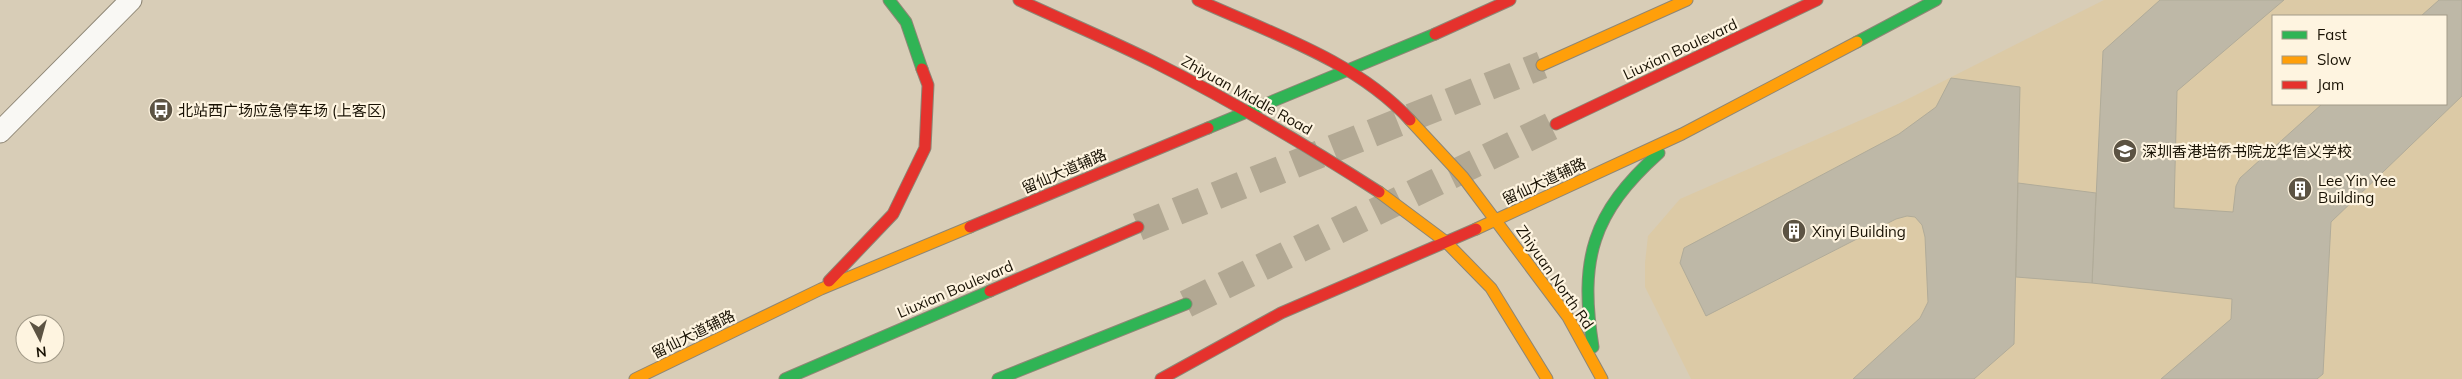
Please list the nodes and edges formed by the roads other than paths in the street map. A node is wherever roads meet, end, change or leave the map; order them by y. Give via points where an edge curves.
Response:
1 (131, 0) edge
2 (889, 0) edge
3 (1019, 0) edge
4 (1198, 0) edge
5 (1510, 0) edge
6 (1687, 0) edge
7 (1817, 0) edge
8 (1936, 0) edge
9 (1485, 5) edge
10 (1542, 65) tunnel mouth
11 (1349, 69) junction
12 (1248, 111) junction
13 (1556, 124) tunnel mouth
14 (0, 132) edge
15 (1682, 134) junction
16 (1496, 220) junction
17 (1138, 227) tunnel mouth
18 (1446, 242) junction
19 (821, 289) junction
20 (1186, 304) tunnel mouth
21 (1600, 375) edge
22 (635, 379) edge
23 (785, 379) edge
24 (998, 379) edge
25 (1161, 379) edge
26 (1547, 379) edge

1 - 14 lane
2 - 19 main road via 906,22 928,85 925,148 893,214
3 - 12 main road, Zhiyuan Middle Road via 1153,61
4 - 11 main road
5 - 9 main road, 留仙大道辅路
6 - 10 main road
7 - 13 main road, Liuxian Boulevard
8 - 15 main road, 留仙大道辅路
9 - 11 main road, 留仙大道辅路
11 - 12 main road, 留仙大道辅路
11 - 16 main road via 1400,109 1463,177
12 - 18 main road, Zhiyuan Middle Road via 1386,196
12 - 19 main road, 留仙大道辅路
15 - 16 main road, 留仙大道辅路
15 - 21 main road via 1643,166 1615,197 1591,247 1586,271 1587,317
16 - 18 main road, 留仙大道辅路
16 - 21 main road, Zhiyuan North Rd via 1568,318
17 - 23 main road, Liuxian Boulevard
18 - 25 main road, 留仙大道辅路 via 1281,313
18 - 26 main road via 1491,288
19 - 22 main road, 留仙大道辅路
20 - 24 main road

